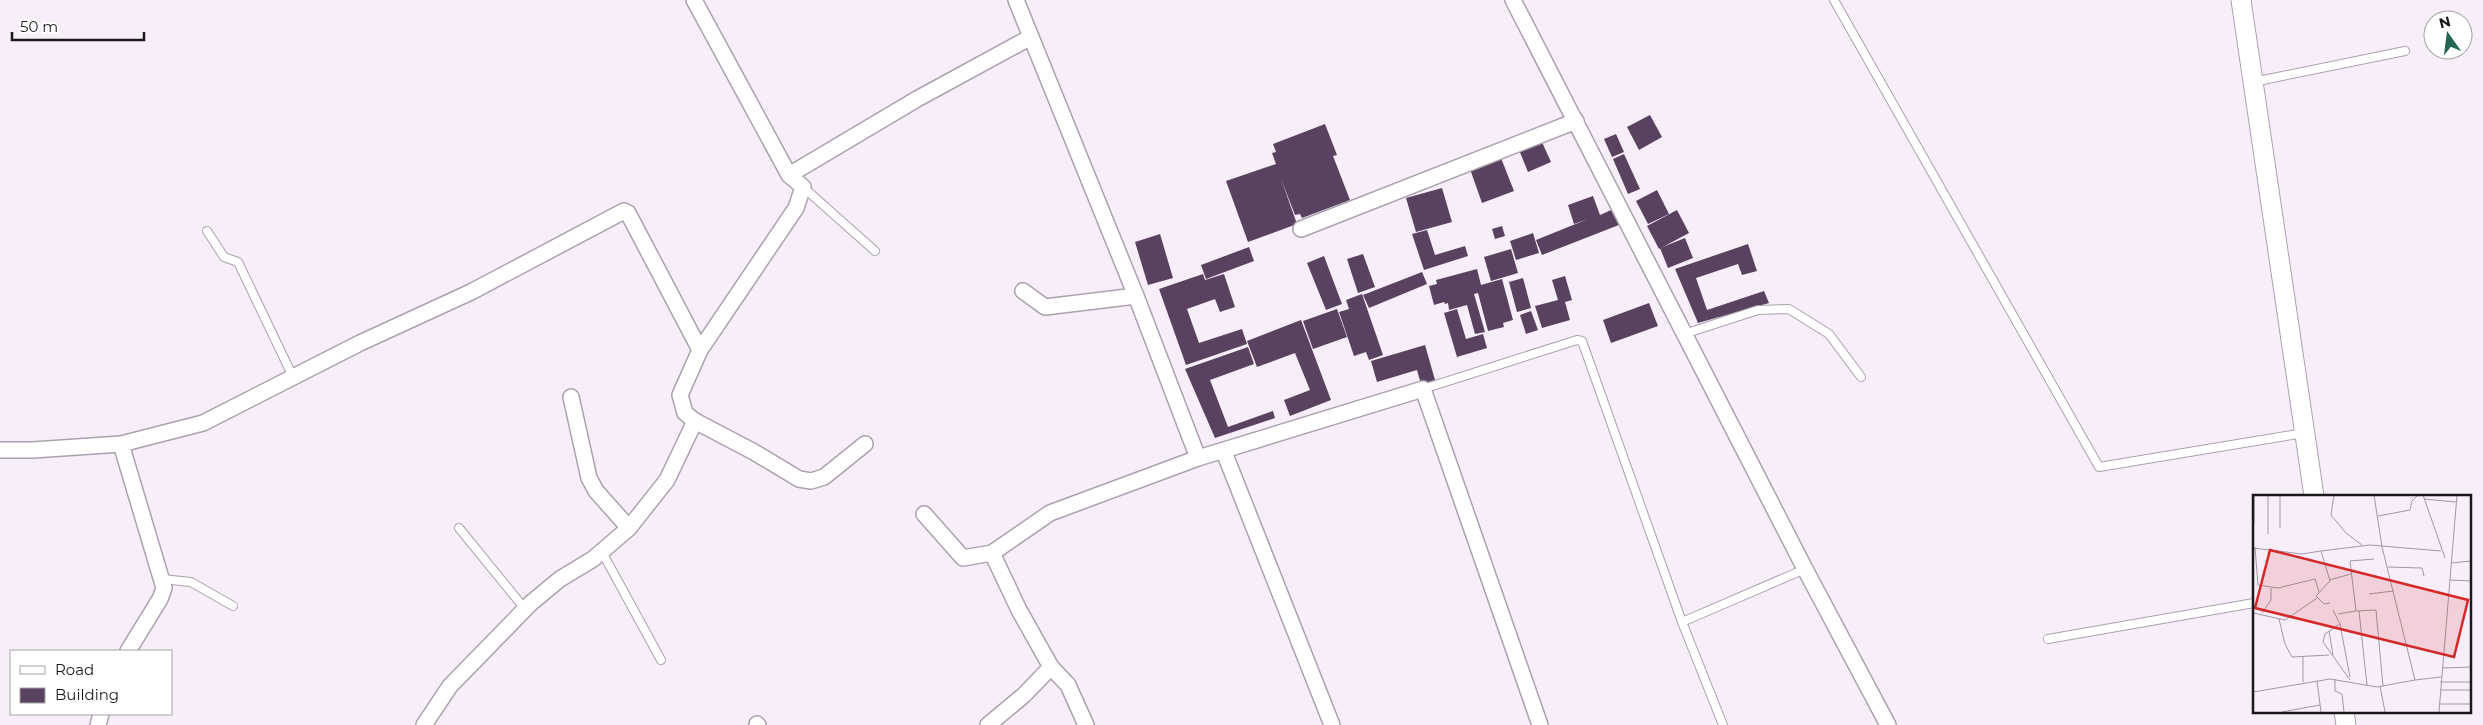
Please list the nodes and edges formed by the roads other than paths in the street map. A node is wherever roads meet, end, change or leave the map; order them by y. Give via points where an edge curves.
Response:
1 (694, 0) edge
2 (1016, 0) edge
3 (1513, 0) edge
4 (1834, 0) edge
5 (2241, 0) edge
6 (1030, 37) junction
7 (2405, 51) dead end
8 (2253, 82) junction
9 (1576, 121) junction
10 (790, 175) junction
11 (803, 187) junction
12 (1301, 228) dead end
13 (207, 231) dead end
14 (875, 251) dead end
15 (1023, 291) dead end
16 (1136, 296) junction
17 (1684, 334) junction
18 (700, 350) junction
19 (1861, 376) dead end
20 (293, 377) junction
21 (1423, 389) junction
22 (571, 397) dead end
23 (694, 421) junction
24 (2306, 432) junction
25 (121, 444) junction
26 (865, 444) dead end
27 (0, 450) edge
28 (1224, 452) junction
29 (1198, 458) junction
30 (2314, 495) edge
31 (924, 514) dead end
32 (459, 528) dead end
33 (629, 528) junction
34 (602, 552) junction
35 (992, 553) junction
36 (1805, 569) junction
37 (162, 579) junction
38 (2253, 603) edge
39 (233, 606) dead end
40 (525, 609) junction
41 (1682, 622) junction
42 (2048, 639) dead end
43 (129, 650) edge
44 (661, 660) dead end
45 (1051, 667) junction
46 (2344, 712) edge
47 (424, 725) edge
48 (988, 725) edge
49 (1086, 725) edge
50 (1332, 725) edge
51 (1540, 725) edge
52 (1723, 725) edge
53 (1888, 725) edge
54 (2346, 725) edge

1 - 10 street
2 - 6 street
3 - 9 street
4 - 24 lane via 2098,467
5 - 8 street
6 - 10 street via 917,99
6 - 16 street
7 - 8 lane
8 - 24 street
9 - 12 street
9 - 17 street
10 - 11 street
11 - 14 lane
11 - 18 street via 796,208
13 - 20 lane via 224,257 238,262
15 - 16 street via 1045,307
16 - 29 street
17 - 19 lane via 1758,310 1789,309 1829,334
17 - 36 street
18 - 20 street via 628,213 624,211 471,292
18 - 23 street via 680,395 685,413
20 - 25 street via 203,423
21 - 28 street
21 - 41 lane via 1582,341
21 - 51 street
22 - 33 street via 588,478
23 - 26 street via 799,479 811,481 824,477
23 - 33 street via 667,480
24 - 30 street
25 - 27 street
25 - 37 street
28 - 29 street
28 - 50 street
29 - 35 street via 1050,513
31 - 35 street via 963,558
32 - 40 lane
33 - 34 street
34 - 40 street via 560,579
34 - 44 lane
35 - 45 street
36 - 41 lane
36 - 53 street
37 - 39 lane via 191,582
37 - 43 street via 164,588 160,599
38 - 42 lane
40 - 47 street via 450,686
41 - 52 lane
45 - 48 street
45 - 49 street via 1068,686
46 - 54 street

